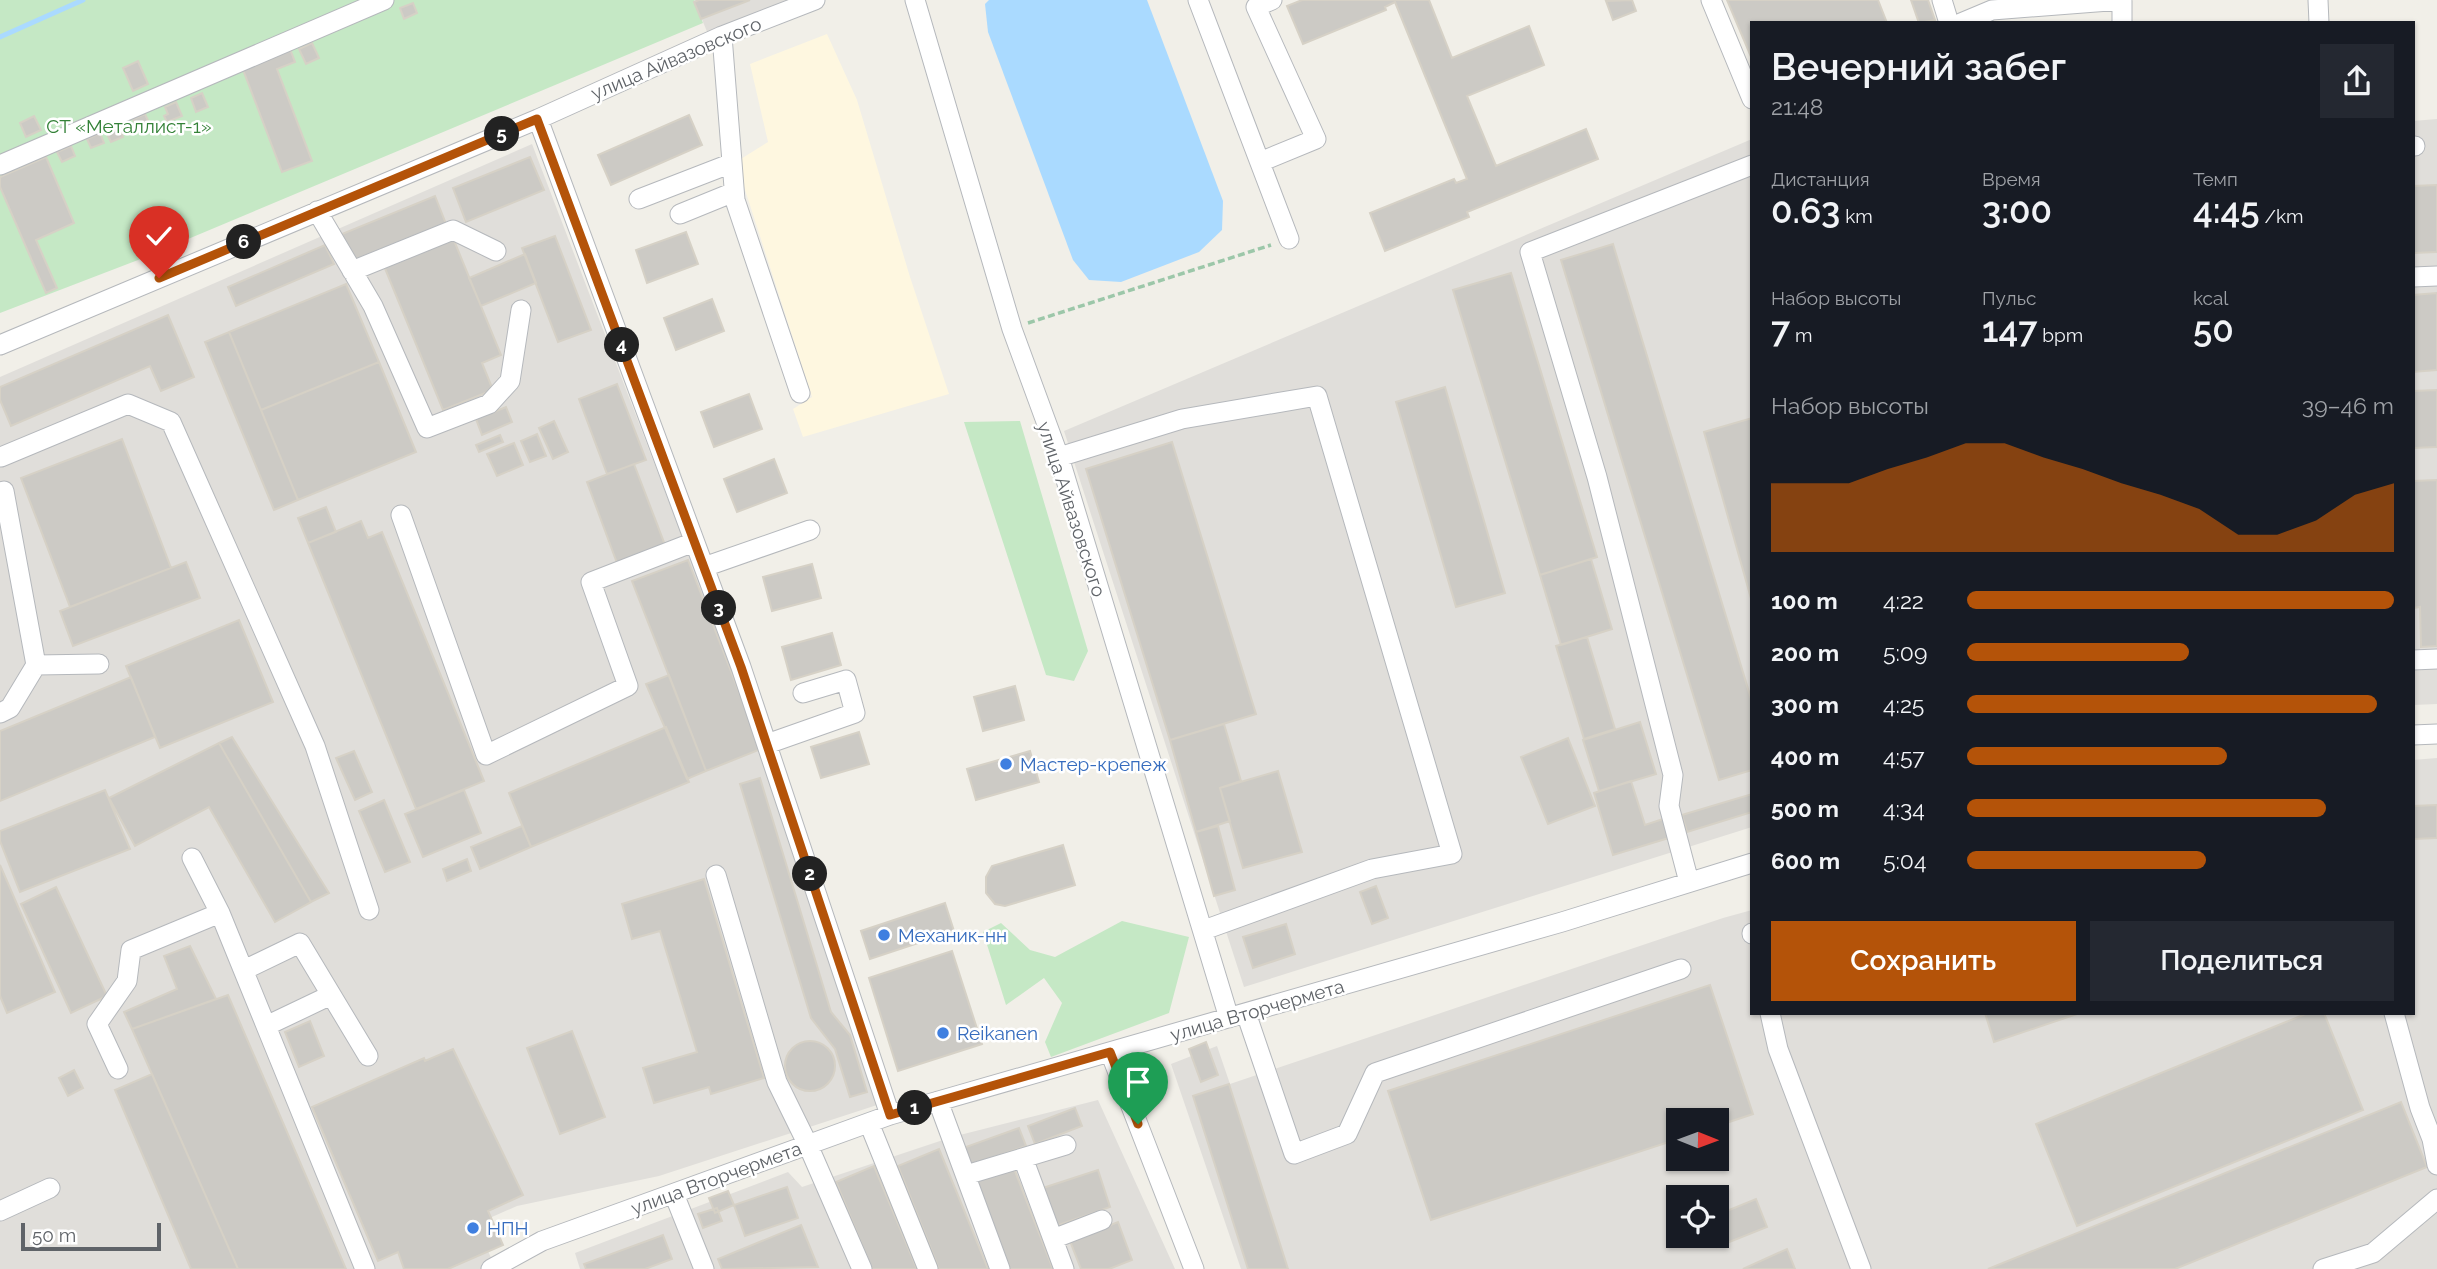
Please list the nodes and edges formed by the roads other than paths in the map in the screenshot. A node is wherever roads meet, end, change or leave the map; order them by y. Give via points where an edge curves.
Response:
1 (384, 0) edge
2 (815, 0) edge
3 (915, 0) edge
4 (1198, 0) edge
5 (1272, 0) edge
6 (1711, 0) edge
7 (1942, 0) edge
8 (2122, 0) edge
9 (2318, 0) edge
10 (1948, 21) edge
11 (1967, 21) edge
12 (2122, 21) edge
13 (2319, 21) edge
14 (722, 36) junction
15 (1750, 94) edge
16 (537, 119) junction
17 (1260, 162) junction
18 (732, 163) junction
19 (0, 165) edge
20 (1750, 166) edge
21 (734, 192) junction
22 (639, 199) dead end
23 (317, 211) junction
24 (680, 214) dead end
25 (1289, 239) road end
26 (496, 251) dead end
27 (352, 271) junction
28 (2437, 276) edge
29 (2415, 277) edge
30 (521, 310) dead end
31 (0, 345) edge
32 (800, 393) dead end
33 (1, 454) edge
34 (1059, 457) junction
35 (2, 492) edge
36 (401, 515) dead end
37 (810, 530) dead end
38 (694, 542) junction
39 (704, 567) junction
40 (2437, 659) edge
41 (2415, 660) edge
42 (99, 664) dead end
43 (36, 666) junction
44 (803, 693) dead end
45 (0, 713) edge
46 (2437, 734) edge
47 (2415, 735) edge
48 (767, 744) junction
49 (192, 858) dead end
50 (1750, 864) edge
51 (716, 875) dead end
52 (1689, 882) junction
53 (369, 910) dead end
54 (220, 913) junction
55 (1204, 930) junction
56 (1681, 969) dead end
57 (244, 970) junction
58 (331, 995) junction
59 (1770, 1015) edge
60 (2395, 1015) edge
61 (1238, 1016) junction
62 (266, 1026) junction
63 (1110, 1052) junction
64 (368, 1056) dead end
65 (118, 1069) dead end
66 (939, 1101) junction
67 (2429, 1112) edge
68 (890, 1115) junction
69 (869, 1123) junction
70 (808, 1144) junction
71 (1066, 1145) dead end
72 (1023, 1158) junction
73 (2437, 1165) edge
74 (965, 1175) junction
75 (51, 1188) dead end
76 (674, 1194) junction
77 (2437, 1199) edge
78 (0, 1211) edge
79 (1102, 1220) dead end
80 (1053, 1239) junction
81 (365, 1269) edge
82 (491, 1269) edge
83 (704, 1269) edge
84 (862, 1269) edge
85 (928, 1269) edge
86 (1000, 1269) edge
87 (1064, 1269) edge
88 (1194, 1269) edge
89 (1861, 1269) edge
90 (2323, 1269) edge

1 - 19 street
2 - 14 street, улица Айвазовского
3 - 34 street, улица Айвазовского via 1012,329
4 - 17 street
5 - 17 street via 1256,7 1316,139
6 - 15 street
7 - 10 street
8 - 11 street via 1992,10
8 - 12 street
9 - 13 street
14 - 16 street, улица Айвазовского
14 - 18 street
16 - 23 street, улица Айвазовского
16 - 38 street
17 - 25 street
18 - 21 street
18 - 22 street
20 - 52 street via 1530,252 1597,477 1673,775 1669,806
21 - 24 street
21 - 32 street
23 - 27 street
23 - 31 street, улица Айвазовского
26 - 27 street via 453,230
27 - 30 street via 373,306 427,428 489,404 510,381
28 - 29 street
33 - 35 street via 7,489
33 - 53 street via 128,404 171,422 314,746
34 - 55 street, улица Айвазовского
34 - 55 street via 1182,419 1317,396 1452,854 1372,869
35 - 43 street
36 - 38 street via 486,755 628,686 591,582
37 - 39 street
38 - 39 street
39 - 48 street
40 - 41 street
42 - 43 street
43 - 45 street via 10,708
44 - 48 street via 846,680 855,713
46 - 47 street
48 - 68 street
49 - 54 street
50 - 52 street, улица Вторчермета
51 - 70 street via 777,1082
52 - 61 street, улица Вторчермета
54 - 57 street
54 - 65 street via 131,950 127,981 97,1024
55 - 61 street, улица Айвазовского
56 - 61 street, улица Айвазовского via 1375,1073 1347,1134 1294,1154
57 - 58 street via 300,943
57 - 62 street
58 - 62 street
58 - 64 street
59 - 89 street via 1778,1049
60 - 67 street
61 - 63 street, улица Вторчермета
62 - 81 street
63 - 66 street, улица Вторчермета
63 - 88 street
66 - 68 street, улица Вторчермета
66 - 74 street
67 - 73 street
68 - 69 street, улица Вторчермета
69 - 70 street, улица Вторчермета
69 - 85 street
70 - 76 street, улица Вторчермета
70 - 84 street
71 - 72 street
72 - 74 street
72 - 80 street
74 - 86 street
75 - 78 street
76 - 82 street, улица Вторчермета via 542,1241
76 - 83 street
77 - 90 street via 2373,1253
79 - 80 street
80 - 87 street

